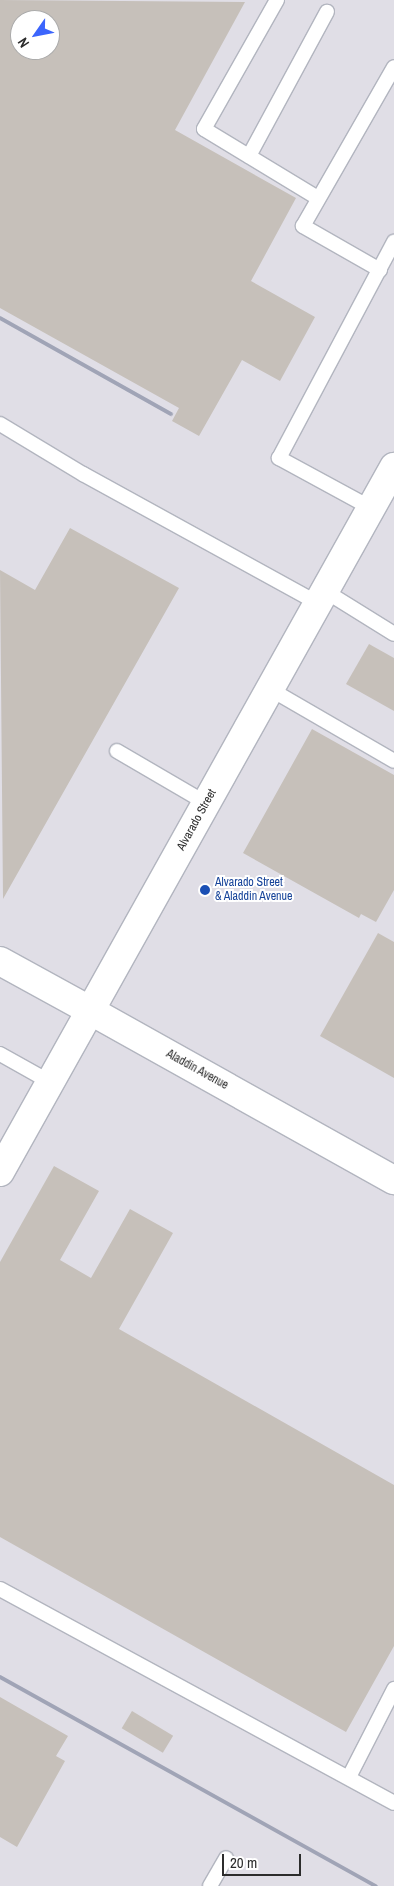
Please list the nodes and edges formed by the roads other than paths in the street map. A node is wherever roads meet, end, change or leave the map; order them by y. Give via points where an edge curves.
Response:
1 (277, 0) edge
2 (327, 12) dead end
3 (394, 67) edge
4 (249, 156) junction
5 (318, 198) junction
6 (394, 242) edge
7 (380, 270) junction
8 (0, 424) edge
9 (394, 467) edge
10 (371, 508) junction
11 (321, 597) junction
12 (394, 634) edge
13 (270, 689) junction
14 (118, 751) dead end
15 (394, 761) edge
16 (206, 803) junction
17 (0, 961) edge
18 (91, 1011) junction
19 (0, 1054) edge
20 (50, 1082) junction
21 (0, 1172) edge
22 (394, 1180) edge
23 (0, 1589) edge
24 (394, 1689) edge
25 (349, 1777) junction
26 (394, 1803) edge
27 (226, 1858) dead end
28 (210, 1886) edge

1 - 4 lane via 204,129
2 - 4 lane
3 - 5 lane
4 - 5 lane
5 - 7 lane via 303,226
6 - 7 lane
7 - 10 lane via 279,458
8 - 11 lane via 83,474
9 - 10 street, Alvarado Street
10 - 11 street, Alvarado Street
11 - 12 lane
11 - 13 street, Alvarado Street
13 - 15 lane
13 - 16 street, Alvarado Street
14 - 16 lane
16 - 18 street, Alvarado Street
17 - 18 street, Aladdin Avenue
18 - 20 street, Alvarado Street
18 - 22 street, Aladdin Avenue
19 - 20 lane
20 - 21 street, Alvarado Street
23 - 25 lane via 326,1768
24 - 25 lane
25 - 26 lane
27 - 28 lane

